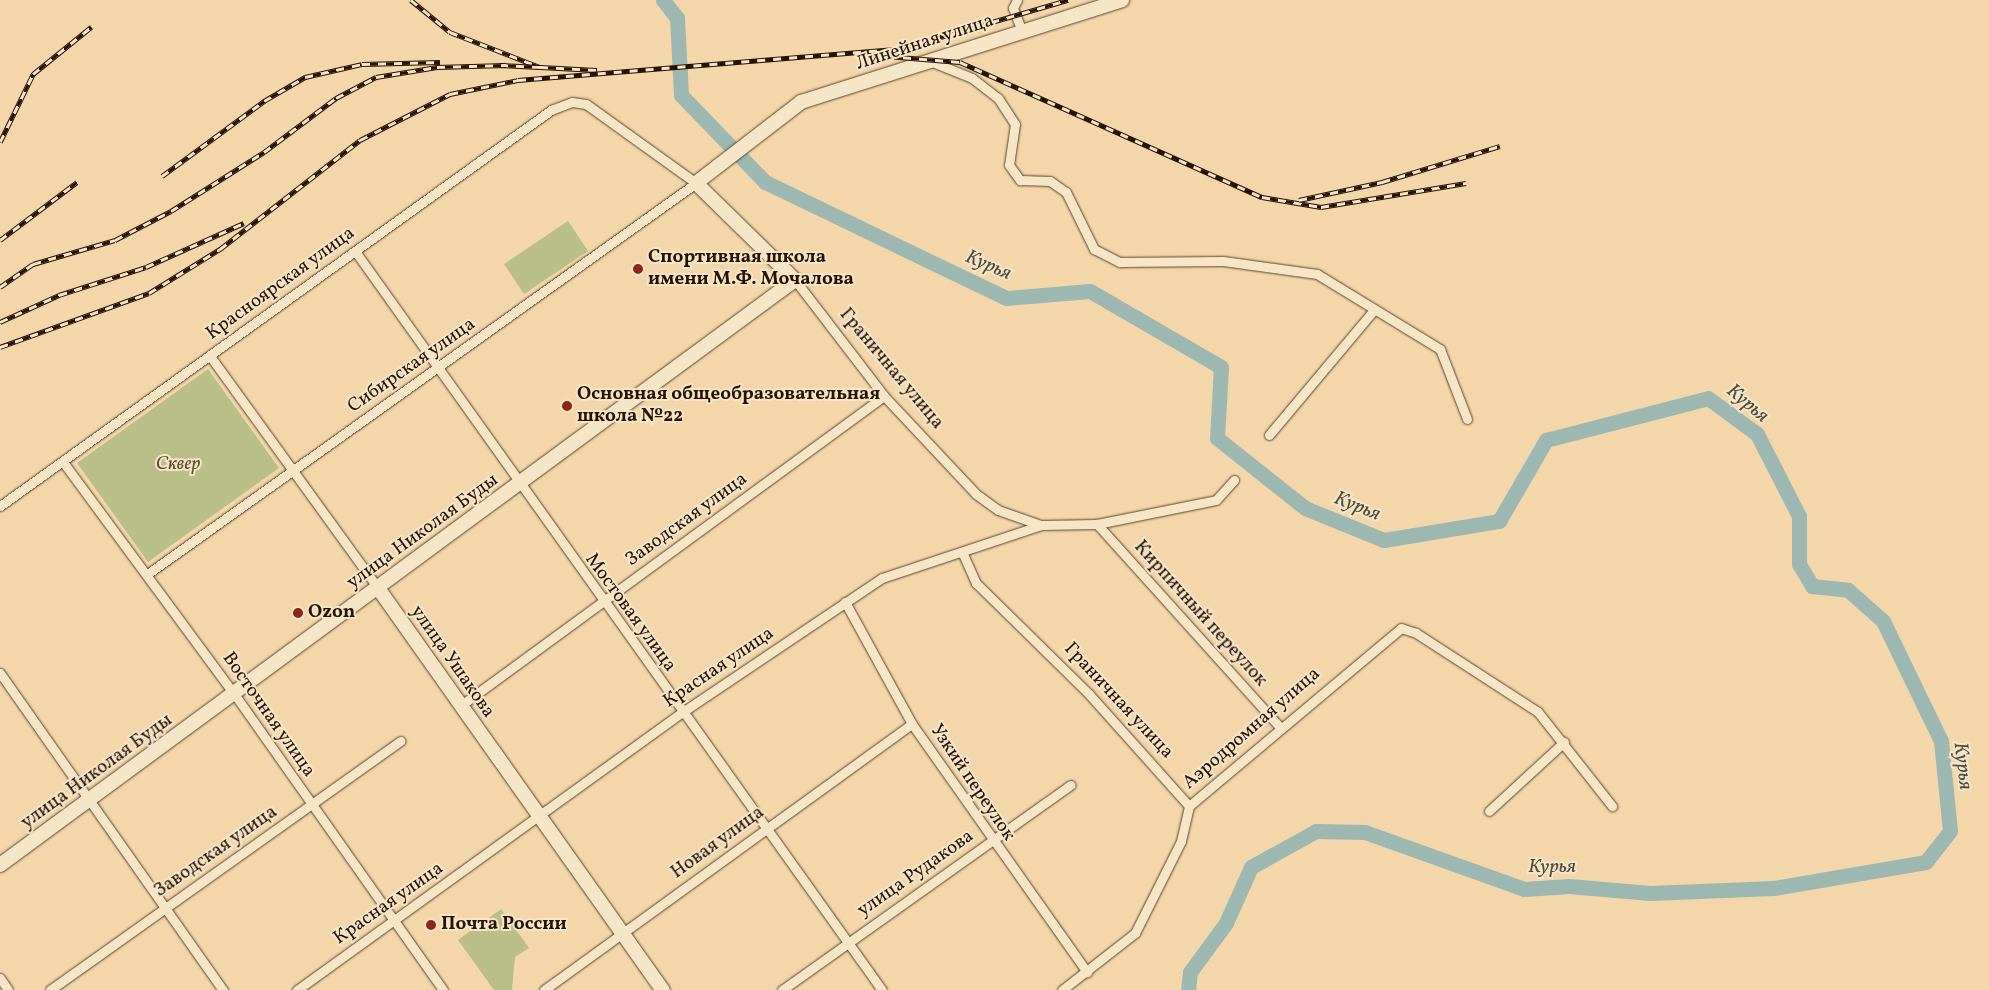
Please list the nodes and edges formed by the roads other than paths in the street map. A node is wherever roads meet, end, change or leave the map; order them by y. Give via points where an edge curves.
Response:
1 (1017, 0) edge
2 (1122, 0) edge
3 (1022, 32) junction
4 (930, 61) junction
5 (586, 104) joint
6 (696, 183) junction
7 (355, 251) junction
8 (795, 280) junction
9 (1374, 310) junction
10 (210, 356) junction
11 (437, 369) junction
12 (884, 396) junction
13 (1467, 419) dead end
14 (1270, 435) dead end
15 (63, 462) junction
16 (293, 471) junction
17 (1234, 480) dead end
18 (518, 485) junction
19 (0, 506) edge
20 (1097, 524) junction
21 (1041, 525) junction
22 (963, 554) junction
23 (146, 575) junction
24 (378, 588) junction
25 (602, 602) junction
26 (845, 602) junction
27 (0, 674) edge
28 (235, 695) junction
29 (460, 706) junction
30 (681, 713) junction
31 (912, 724) junction
32 (1279, 726) junction
33 (401, 741) dead end
34 (1564, 742) junction
35 (1070, 785) dead end
36 (92, 801) junction
37 (311, 804) junction
38 (1189, 806) junction
39 (1612, 806) dead end
40 (1489, 811) dead end
41 (540, 818) junction
42 (764, 829) junction
43 (992, 842) junction
44 (0, 865) edge
45 (166, 908) junction
46 (392, 922) junction
47 (622, 933) junction
48 (849, 941) junction
49 (1087, 972) junction
50 (0, 978) edge
51 (8, 990) edge
52 (50, 990) edge
53 (223, 990) edge
54 (297, 990) edge
55 (443, 990) edge
56 (544, 990) edge
57 (663, 990) edge
58 (782, 990) edge
59 (882, 990) edge
60 (1062, 990) edge

1 - 3 street via 1013,8
2 - 3 street, Линейная улица
3 - 4 street, Линейная улица
4 - 6 street, Линейная улица via 801,102
4 - 9 street via 972,78 998,98 1015,124 1009,165 1020,180 1050,181 1066,192 1094,249 1120,262 1223,260 1317,274
5 - 6 street, Граничная улица
5 - 7 street, Красноярская улица via 572,102 551,110
6 - 8 street, Граничная улица
6 - 11 street, Сибирская улица
7 - 10 street, Красноярская улица
7 - 11 street, Мостовая улица
8 - 12 street, Граничная улица
8 - 18 street, улица Николая Буды
9 - 13 street via 1440,349
9 - 14 street
10 - 15 street, Красноярская улица
10 - 16 street, улица Ушакова
11 - 16 street, Сибирская улица
11 - 18 street, Мостовая улица
12 - 21 street, Граничная улица via 987,503
12 - 25 street, Заводская улица
15 - 19 street, Красноярская улица
15 - 23 street, Восточная улица
16 - 23 street, Сибирская улица
16 - 24 street, улица Ушакова
17 - 20 street, Красная улица via 1216,500
18 - 24 street, улица Николая Буды
18 - 25 street, Мостовая улица
20 - 21 street, Красная улица
20 - 32 street, Кирпичный переулок
21 - 22 street, Красная улица
22 - 26 street, Красная улица via 895,573
22 - 38 street, Граничная улица via 976,583 1089,694
23 - 28 street, Восточная улица
24 - 28 street, улица Николая Буды
24 - 29 street, улица Ушакова
25 - 29 street, Заводская улица
25 - 30 street, Мостовая улица
26 - 30 street, Красная улица
26 - 31 street, Узкий переулок
27 - 36 street
28 - 36 street, улица Николая Буды
28 - 37 street, Восточная улица
29 - 41 street, улица Ушакова
30 - 41 street, Красная улица
30 - 42 street, Мостовая улица
31 - 42 street, Новая улица
31 - 43 street, Узкий переулок
32 - 34 street, Аэродромная улица via 1401,628 1416,632 1524,700
32 - 38 street, Аэродромная улица
33 - 37 street, Заводская улица
34 - 39 street
34 - 40 street
35 - 43 street, улица Рудакова
36 - 44 street, улица Николая Буды
36 - 45 street
37 - 45 street, Заводская улица
37 - 46 street, Восточная улица
38 - 49 street, Аэродромная улица via 1181,841 1135,933
41 - 46 street, Красная улица
41 - 47 street, улица Ушакова
42 - 47 street, Новая улица
42 - 48 street, Мостовая улица
43 - 48 street, улица Рудакова
43 - 49 street, Узкий переулок
45 - 52 street, Заводская улица
45 - 53 street
46 - 54 street, Красная улица
46 - 55 street, Восточная улица
47 - 56 street, Новая улица
47 - 57 street, улица Ушакова
48 - 58 street, улица Рудакова
48 - 59 street, Мостовая улица
49 - 60 street, Аэродромная улица
50 - 51 street

